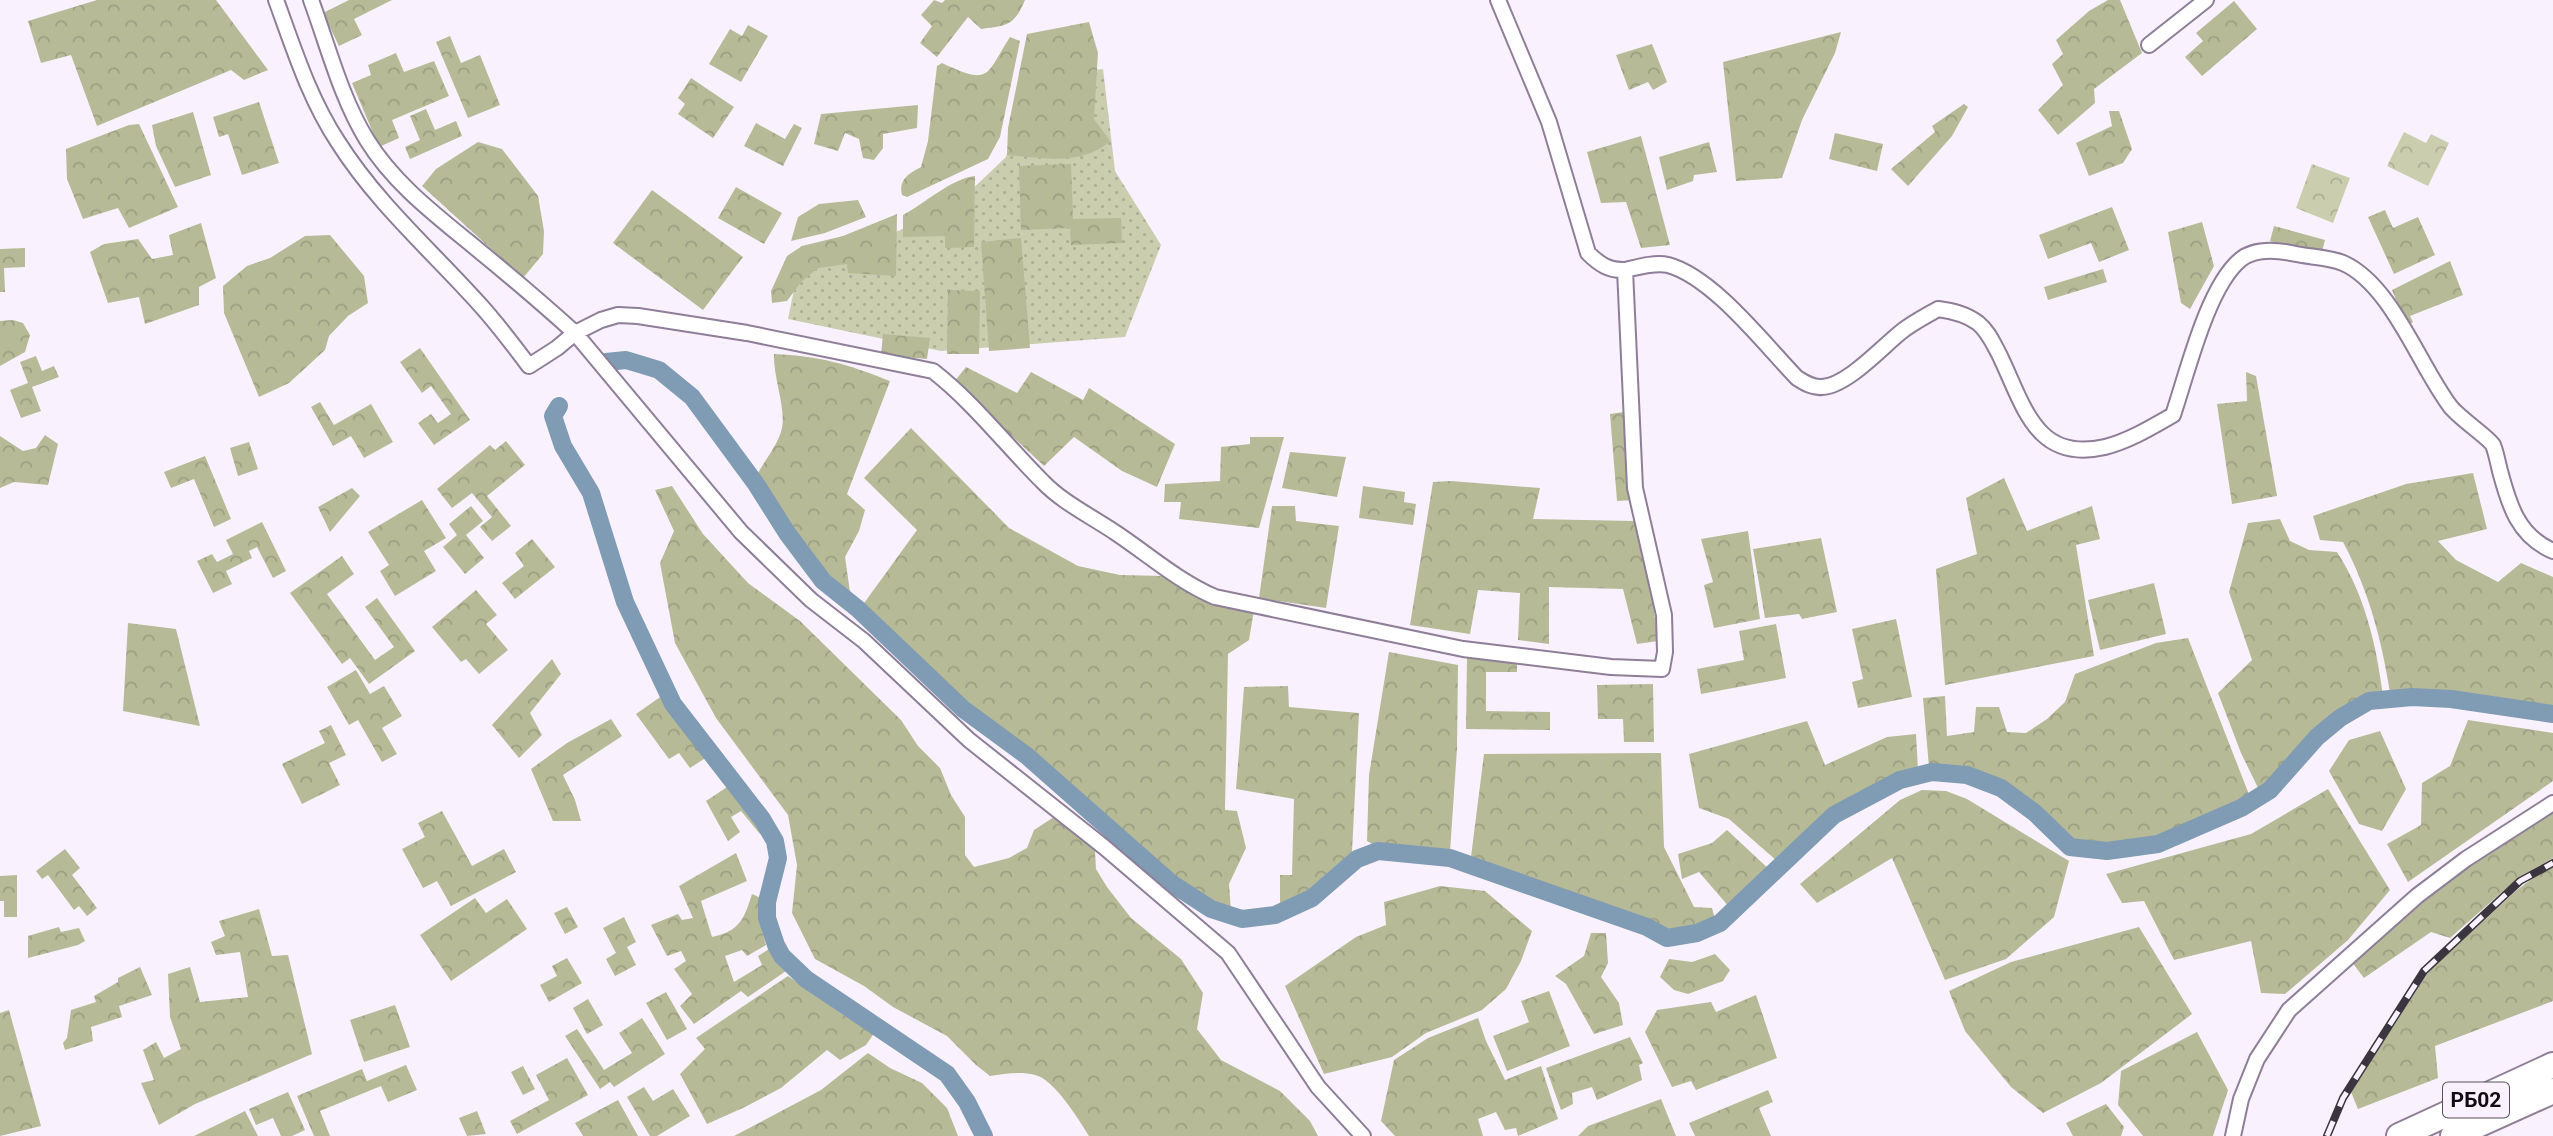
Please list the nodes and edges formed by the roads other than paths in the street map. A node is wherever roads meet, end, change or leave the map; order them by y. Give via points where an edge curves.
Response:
1 (276, 0) edge
2 (311, 0) edge
3 (1497, 0) edge
4 (2206, 0) edge
5 (2149, 45) dead end
6 (1625, 270) junction
7 (575, 333) junction
8 (2553, 551) edge
9 (2553, 803) edge
10 (2553, 1065) edge
11 (2553, 1091) edge
12 (1363, 1136) edge
13 (2233, 1136) edge
14 (2399, 1136) edge
15 (2453, 1136) edge

1 - 7 street via 303,76 336,140 363,179 483,308 529,366
2 - 7 street via 346,96 377,155 431,211
3 - 6 street via 1549,122 1582,241 1598,264
4 - 5 street
6 - 7 street via 1635,488 1664,615 1662,669 1463,649 1215,597 1191,586 1043,483 954,387 933,371 638,316 618,315
6 - 8 street via 1668,265 1706,285 1797,378 1822,387 1835,384 1904,329 1938,309 1959,313 1979,324 1991,338 2036,429 2049,441 2083,450 2125,440 2173,415 2212,298 2241,259 2260,251 2285,251 2343,263 2375,286 2450,407 2492,444 2520,528
7 - 12 street via 741,532 811,600 864,641 969,740 1228,953 1318,1087
9 - 13 street via 2417,896 2289,1010 2257,1059
10 - 14 highway, РБ02
11 - 15 highway, РБ02

